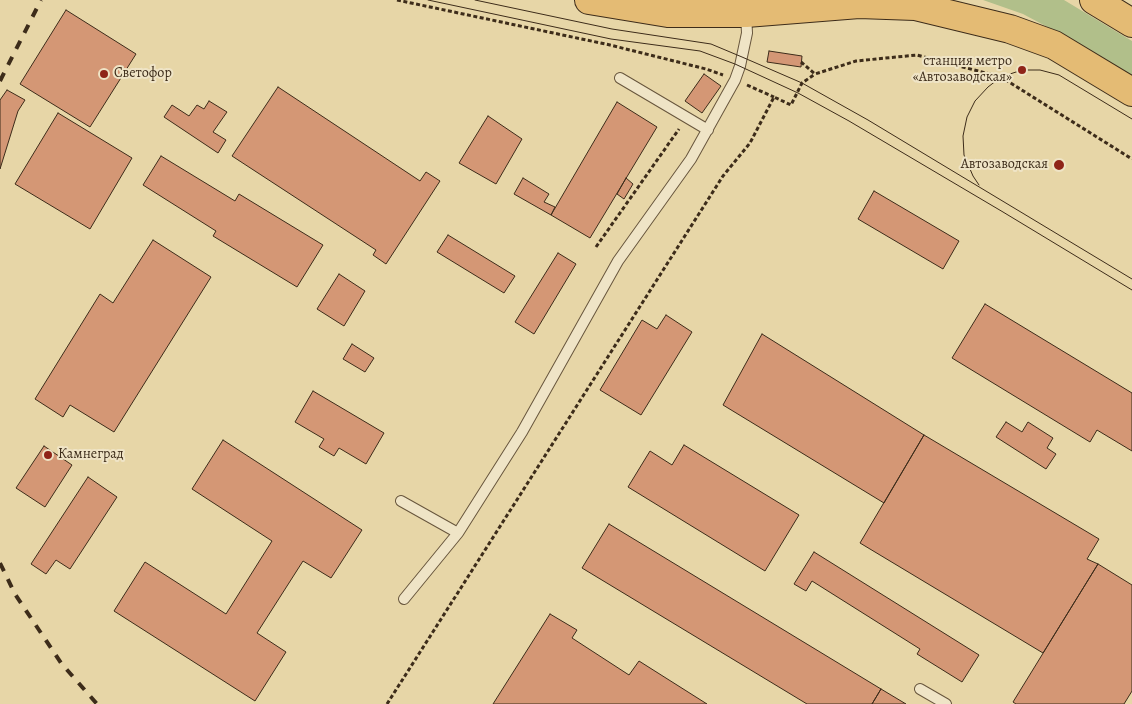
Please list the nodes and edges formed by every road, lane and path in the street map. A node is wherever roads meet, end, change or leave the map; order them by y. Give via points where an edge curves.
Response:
1 (397, 0) edge
2 (1094, 0) edge
3 (602, 3) edge
4 (731, 9) edge
5 (1132, 23) edge
6 (801, 62) dead end
7 (814, 74) junction
8 (620, 78) dead end
9 (735, 80) junction
10 (1132, 92) edge
11 (774, 97) junction
12 (686, 117) junction
13 (708, 130) junction
14 (1132, 159) edge
15 (596, 247) dead end
16 (401, 501) dead end
17 (458, 533) junction
18 (404, 599) dead end
19 (920, 689) dead end
20 (387, 704) edge
21 (946, 704) edge

1 - 9 path via 610,46 706,69
2 - 5 main road
3 - 4 main road via 668,13
4 - 9 lane via 746,33
4 - 10 main road via 859,4 915,6 1010,29 1054,45
6 - 7 path
7 - 11 path via 802,83 791,105
7 - 14 path via 856,61 917,54 1001,77
8 - 12 lane
9 - 11 path
9 - 13 lane
11 - 20 path via 750,143 722,176
12 - 13 lane
12 - 15 path
13 - 17 lane via 618,261 522,432
16 - 17 lane
17 - 18 lane
19 - 21 lane

